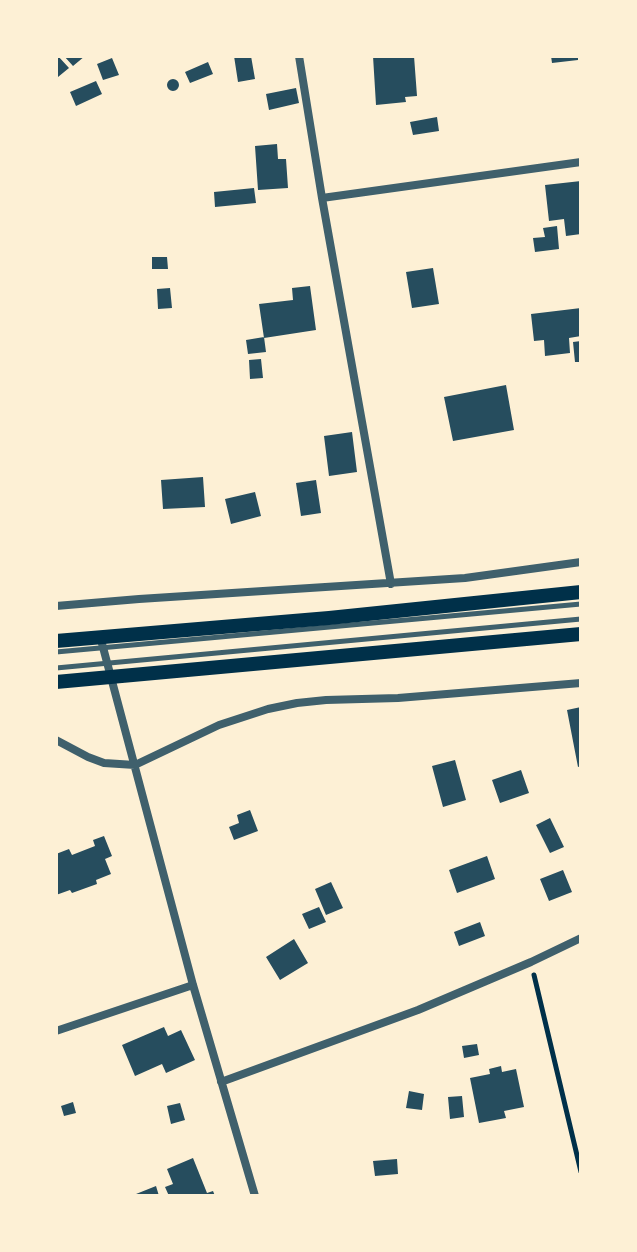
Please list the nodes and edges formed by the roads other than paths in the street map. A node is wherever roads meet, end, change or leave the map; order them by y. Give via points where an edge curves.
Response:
1 (299, 56) edge
2 (581, 162) edge
3 (322, 198) junction
4 (581, 562) edge
5 (391, 584) junction
6 (581, 592) edge
7 (581, 604) edge
8 (56, 606) edge
9 (581, 619) edge
10 (581, 634) edge
11 (56, 641) edge
12 (102, 642) junction
13 (56, 652) edge
14 (56, 668) edge
15 (110, 670) junction
16 (56, 682) edge
17 (581, 683) edge
18 (56, 740) edge
19 (135, 765) junction
20 (581, 938) edge
21 (193, 985) junction
22 (56, 1031) edge
23 (221, 1082) junction
24 (255, 1196) edge

1 - 3 street
2 - 3 street
3 - 5 street
4 - 5 street
5 - 8 street
6 - 12 main road
7 - 12 lane
9 - 15 lane
10 - 15 main road
11 - 12 main road
12 - 13 lane
12 - 15 street
14 - 15 lane
15 - 16 main road
15 - 19 street
17 - 19 street via 297,703 219,725
18 - 19 street via 104,763
19 - 21 street
20 - 23 street via 418,1010
21 - 22 street
21 - 23 street
23 - 24 street

